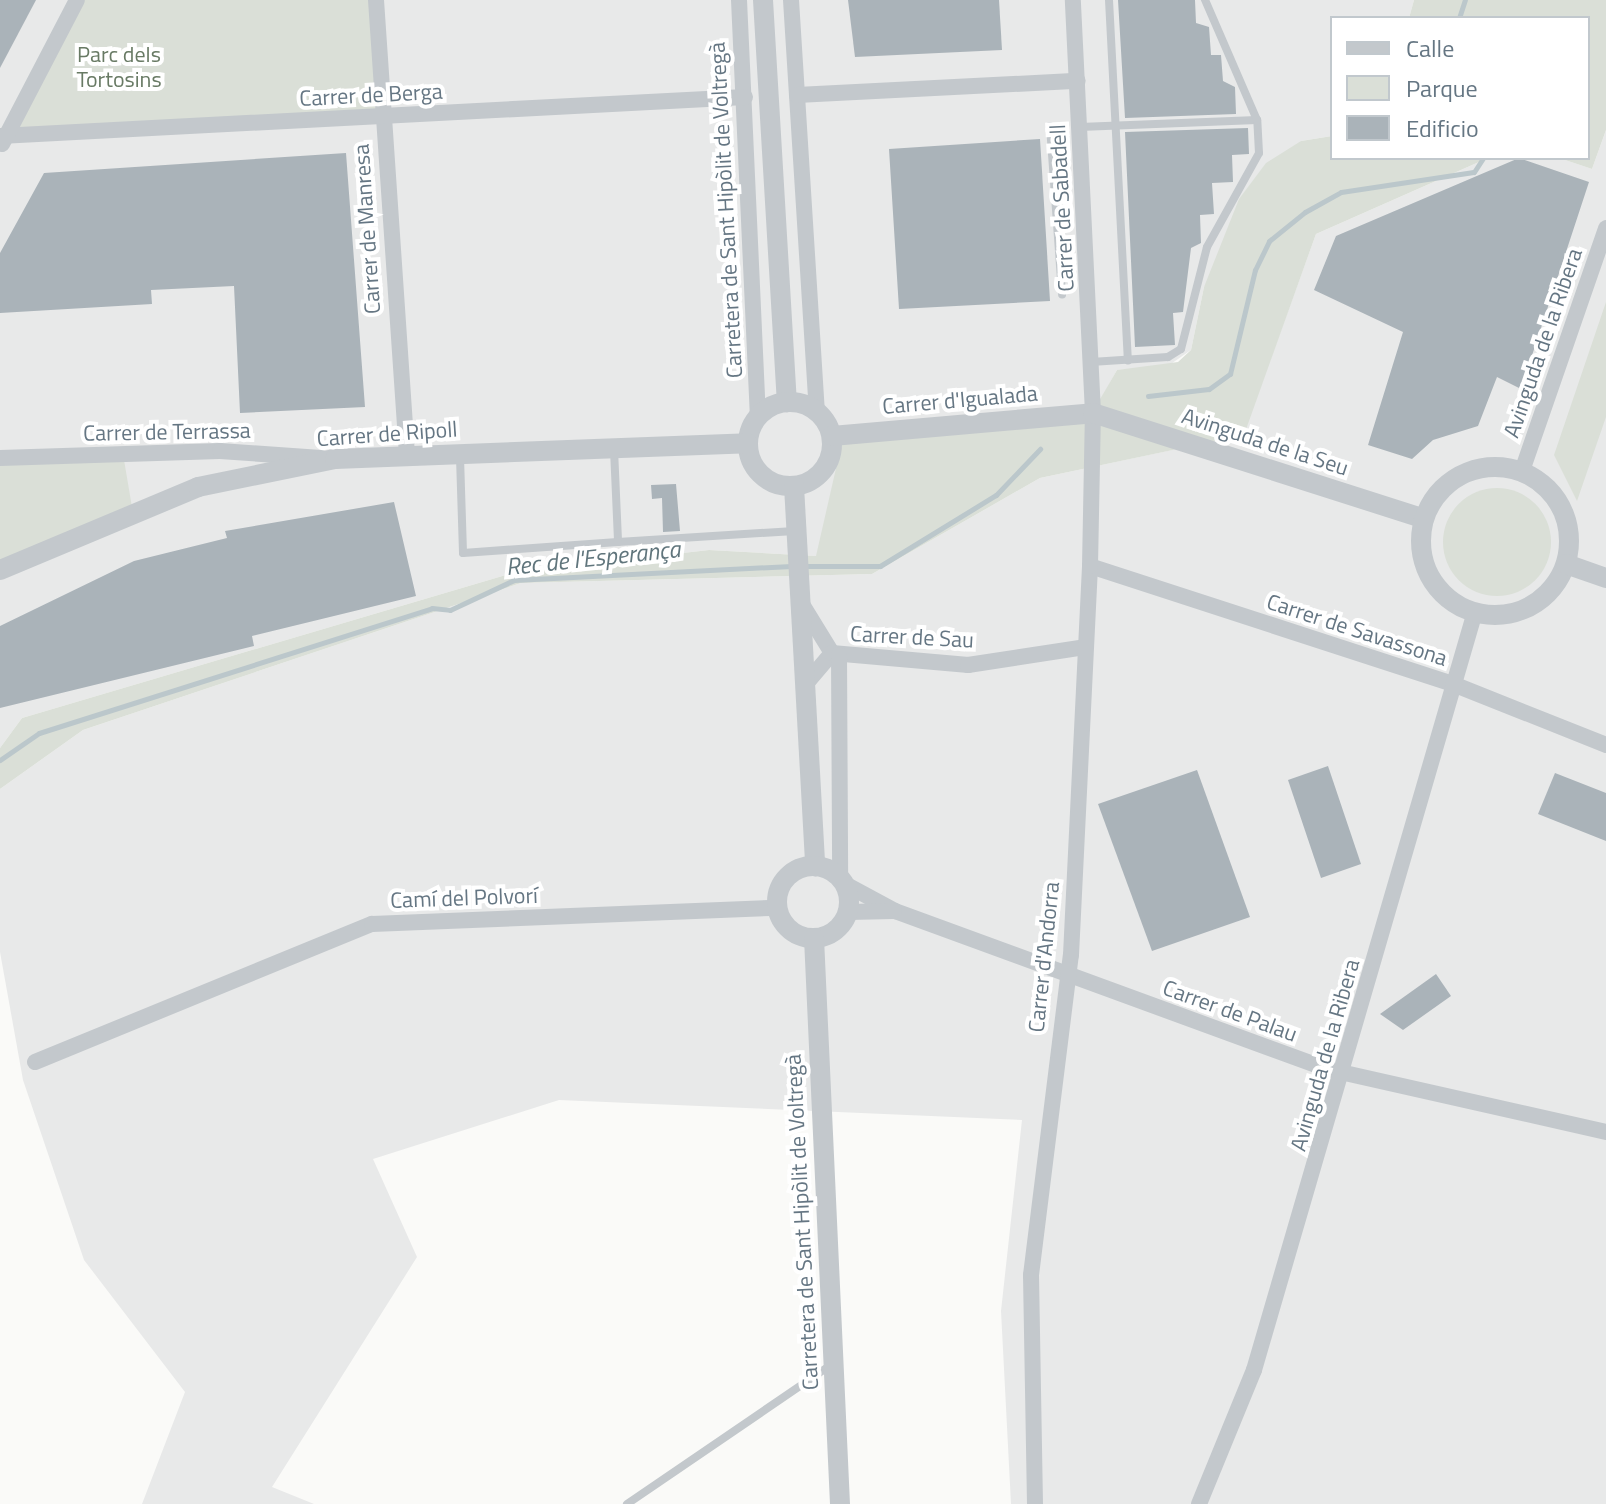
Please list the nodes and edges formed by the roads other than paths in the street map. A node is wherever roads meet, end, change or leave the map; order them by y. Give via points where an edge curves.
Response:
1 (77, 0) edge
2 (376, 0) edge
3 (739, 0) edge
4 (763, 0) edge
5 (791, 0) edge
6 (1073, 0) edge
7 (1109, 0) edge
8 (1205, 0) edge
9 (1078, 81) junction
10 (797, 95) junction
11 (745, 97) junction
12 (381, 117) junction
13 (1257, 120) junction
14 (1050, 126) dead end
15 (1080, 127) junction
16 (1117, 127) junction
17 (1, 140) edge
18 (1606, 228) edge
19 (1062, 295) dead end
20 (1128, 360) junction
21 (1091, 362) junction
22 (787, 402) junction
23 (817, 411) junction
24 (1093, 413) junction
25 (758, 417) junction
26 (832, 436) junction
27 (748, 443) junction
28 (614, 447) junction
29 (460, 452) junction
30 (407, 454) junction
31 (0, 458) edge
32 (335, 459) junction
33 (1522, 471) junction
34 (794, 486) junction
35 (1423, 518) junction
36 (796, 531) junction
37 (618, 542) junction
38 (1566, 564) junction
39 (1090, 566) junction
40 (0, 570) edge
41 (1606, 578) edge
42 (798, 598) junction
43 (1475, 612) junction
44 (1085, 647) junction
45 (835, 654) junction
46 (1453, 684) junction
47 (804, 686) junction
48 (1606, 745) edge
49 (815, 866) junction
50 (842, 881) junction
51 (778, 908) junction
52 (895, 911) junction
53 (848, 912) junction
54 (814, 938) junction
55 (1068, 975) junction
56 (35, 1062) dead end
57 (1345, 1072) junction
58 (1606, 1132) edge
59 (832, 1363) junction
60 (627, 1504) edge
61 (840, 1504) edge
62 (1035, 1504) edge
63 (1199, 1504) edge

1 - 17 street
2 - 12 street, Carrer de Manresa
3 - 11 street, Carretera de Sant Hipòlit de Voltregà
4 - 22 street
5 - 10 street
6 - 9 street, Carrer de Sabadell
7 - 16 lane
8 - 13 lane
9 - 10 street
9 - 15 street, Carrer de Sabadell
10 - 23 street
11 - 12 street, Carrer de Berga
11 - 25 street, Carretera de Sant Hipòlit de Voltregà
12 - 17 street, Carrer de Berga
12 - 30 street, Carrer de Manresa
13 - 16 lane
13 - 20 lane via 1259,153 1207,247 1181,349 1168,357
14 - 19 lane
15 - 16 lane
15 - 21 street, Carrer de Sabadell
16 - 20 lane
18 - 33 street, Avinguda de la Ribera
20 - 21 lane
21 - 24 street, Carrer de Sabadell
22 - 23 street
22 - 25 street
23 - 26 street
24 - 26 street, Carrer d'Igualada
24 - 35 street, Avinguda de la Seu
24 - 39 street, Carrer d'Andorra
25 - 27 street
26 - 34 street via 824,469
27 - 28 street, Carrer de Ripoll
27 - 34 street via 758,472
28 - 29 street, Carrer de Ripoll
28 - 37 lane
29 - 30 street, Carrer de Ripoll
29 - 37 lane via 463,553
30 - 32 street, Carrer de Ripoll
31 - 32 street, Carrer de Terrassa via 233,451
32 - 40 street, Carrer de Ripoll via 198,487
33 - 35 street via 1473,470 1451,480
33 - 38 street via 1562,508
34 - 36 street
35 - 43 street via 1427,573 1444,596
36 - 37 lane
36 - 42 street
38 - 41 street
38 - 43 street via 1551,590 1527,608
39 - 44 street, Carrer d'Andorra
39 - 46 street, Carrer de Savassona
42 - 45 street
42 - 47 street
43 - 46 street, Avinguda de la Ribera
44 - 45 street, Carrer de Sau via 968,665
44 - 55 street, Carrer d'Andorra
45 - 47 street
45 - 50 street
46 - 48 street, Carrer de Savassona
46 - 57 street, Avinguda de la Ribera
47 - 49 street
49 - 50 street
49 - 51 street via 791,873
50 - 52 street, Carrer de Palau
50 - 53 street
51 - 54 street via 790,930
51 - 56 street, Camí del Polvorí via 372,924
52 - 53 street, Carrer de Palau
52 - 55 street, Carrer de Palau
53 - 54 street via 838,929
54 - 59 street, Carretera de Sant Hipòlit de Voltregà
55 - 57 street, Carrer de Palau
55 - 62 street, Carrer d'Andorra via 1031,1275
57 - 58 street, Carrer de Palau
57 - 63 street, Avinguda de la Ribera via 1254,1370
59 - 60 lane
59 - 61 street, Carretera de Sant Hipòlit de Voltregà

